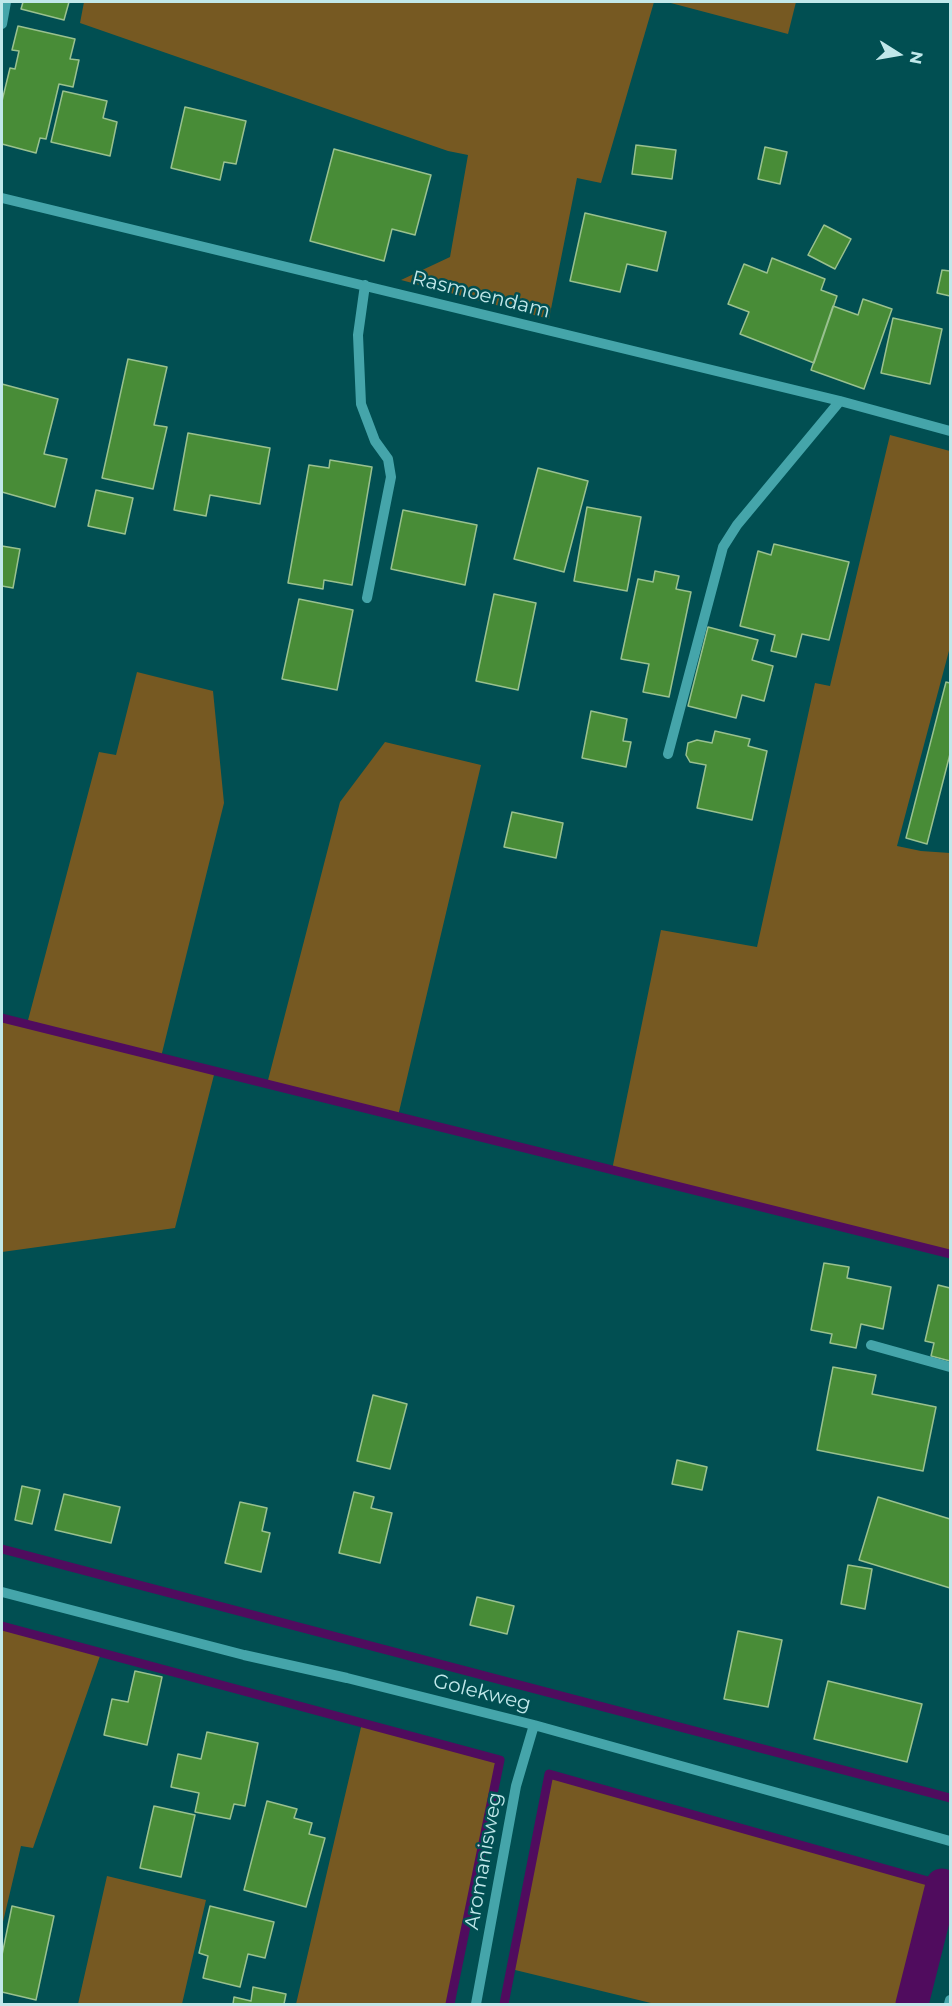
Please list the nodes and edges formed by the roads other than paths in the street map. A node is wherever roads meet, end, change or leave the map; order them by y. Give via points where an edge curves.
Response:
1 (6, 2) edge
2 (2, 24) edge
3 (2, 198) edge
4 (365, 285) junction
5 (840, 401) junction
6 (951, 431) edge
7 (368, 598) dead end
8 (668, 754) dead end
9 (871, 1345) dead end
10 (951, 1367) edge
11 (2, 1592) edge
12 (534, 1725) junction
13 (951, 1841) edge
14 (476, 2004) edge

1 - 2 street
3 - 4 street, Rasmoendam
4 - 5 street, Rasmoendam
4 - 7 street via 358,335 361,404 366,423 388,459 391,477
5 - 6 street, Rasmoendam
5 - 8 street via 723,547
9 - 10 street
11 - 12 street, Golekweg
12 - 13 street, Golekweg
12 - 14 street, Aromanisweg via 516,1786

